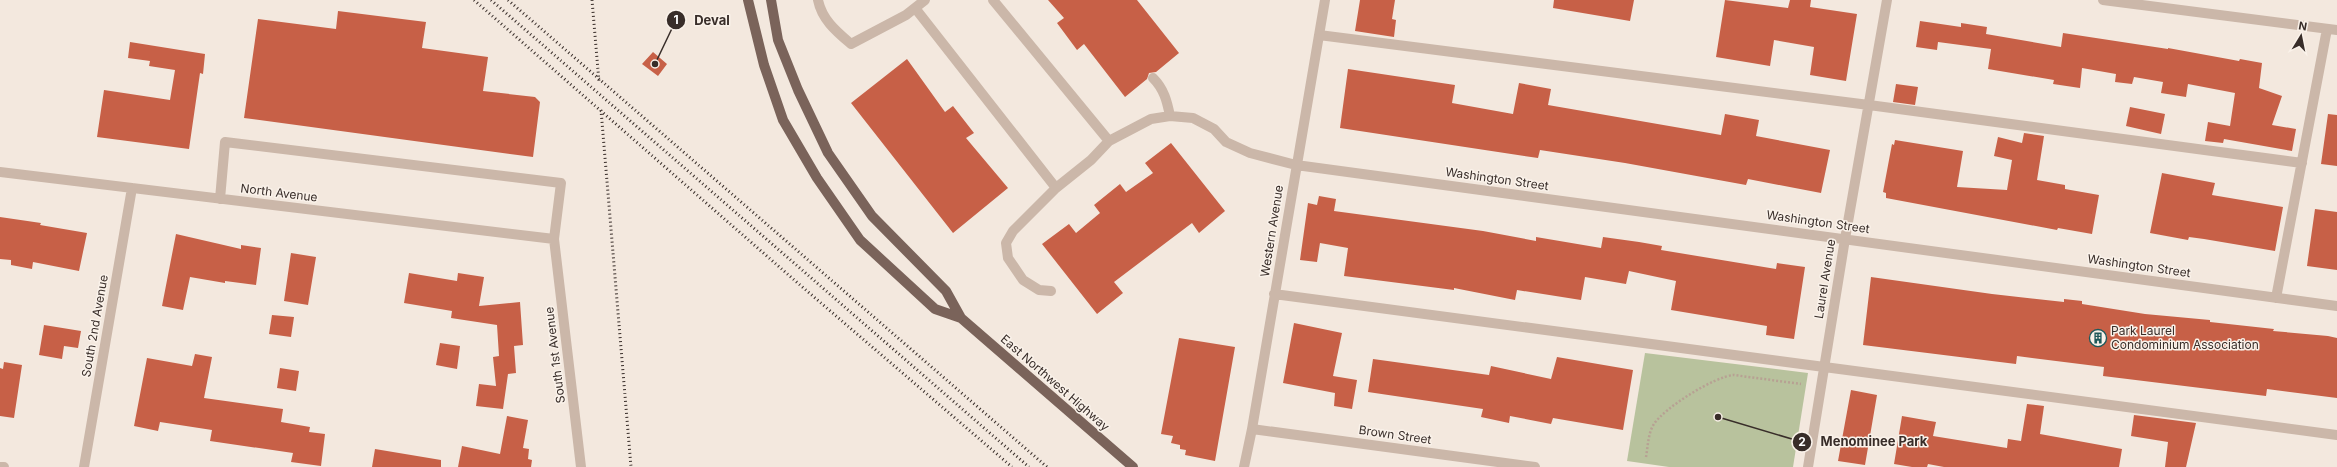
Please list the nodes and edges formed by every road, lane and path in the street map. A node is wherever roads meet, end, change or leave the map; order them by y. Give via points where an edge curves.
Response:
1 (748, 0) edge
2 (771, 0) edge
3 (818, 0) edge
4 (926, 0) edge
5 (993, 0) edge
6 (1325, 0) edge
7 (1887, 0) edge
8 (2103, 0) edge
9 (914, 8) junction
10 (2332, 29) edge
11 (1319, 35) junction
12 (1153, 78) dead end
13 (1869, 105) junction
14 (1170, 116) junction
15 (1109, 141) junction
16 (2302, 163) junction
17 (1296, 165) junction
18 (0, 172) edge
19 (132, 188) junction
20 (1056, 188) junction
21 (220, 199) junction
22 (554, 239) junction
23 (1845, 239) junction
24 (1051, 291) dead end
25 (1274, 294) junction
26 (2276, 298) junction
27 (2337, 306) edge
28 (961, 318) junction
29 (1824, 367) junction
30 (1801, 384) dead end
31 (1252, 429) junction
32 (2337, 435) edge
33 (1646, 457) dead end
34 (0, 466) edge
35 (4, 467) edge
36 (84, 467) edge
37 (581, 467) edge
38 (1133, 467) edge
39 (1244, 467) edge
40 (1535, 467) edge
41 (1808, 467) edge

1 - 28 main road, East Northwest Highway via 764,65 783,120 817,178 860,240 935,309
2 - 28 main road, East Northwest Highway via 778,40 828,153 872,216 946,291
3 - 9 street via 819,7 832,28 851,44 906,15
4 - 9 street
5 - 15 street
6 - 11 street, Western Avenue
7 - 13 street, Laurel Avenue
8 - 10 street
9 - 20 street
10 - 16 street
11 - 13 street
11 - 17 street, Western Avenue
12 - 14 street via 1160,85
13 - 16 street
13 - 23 street, Laurel Avenue
14 - 15 street, Washington Street via 1151,119
14 - 17 street, Washington Street via 1193,118 1214,129 1226,142 1250,153
15 - 20 street, Washington Street via 1091,160
16 - 26 street
17 - 23 street, Washington Street
17 - 25 street, Western Avenue
18 - 19 street, North Avenue
19 - 21 street, North Avenue
19 - 36 street, South 2nd Avenue
20 - 24 street, Washington Street via 1014,231 1006,243 1008,258 1023,280 1038,290
21 - 22 street, North Avenue
21 - 22 street, South 1st Avenue via 225,142 561,183
22 - 37 street, South 1st Avenue
23 - 26 street, Washington Street
23 - 29 street, Laurel Avenue
25 - 29 street
25 - 31 street, Western Avenue
26 - 27 street, Washington Street
28 - 38 main road, East Northwest Highway
29 - 32 street
29 - 41 street, Laurel Avenue
30 - 33 path via 1734,375 1711,380 1657,420 1650,432
31 - 39 street, Western Avenue
31 - 40 street, Brown Street
34 - 35 street

